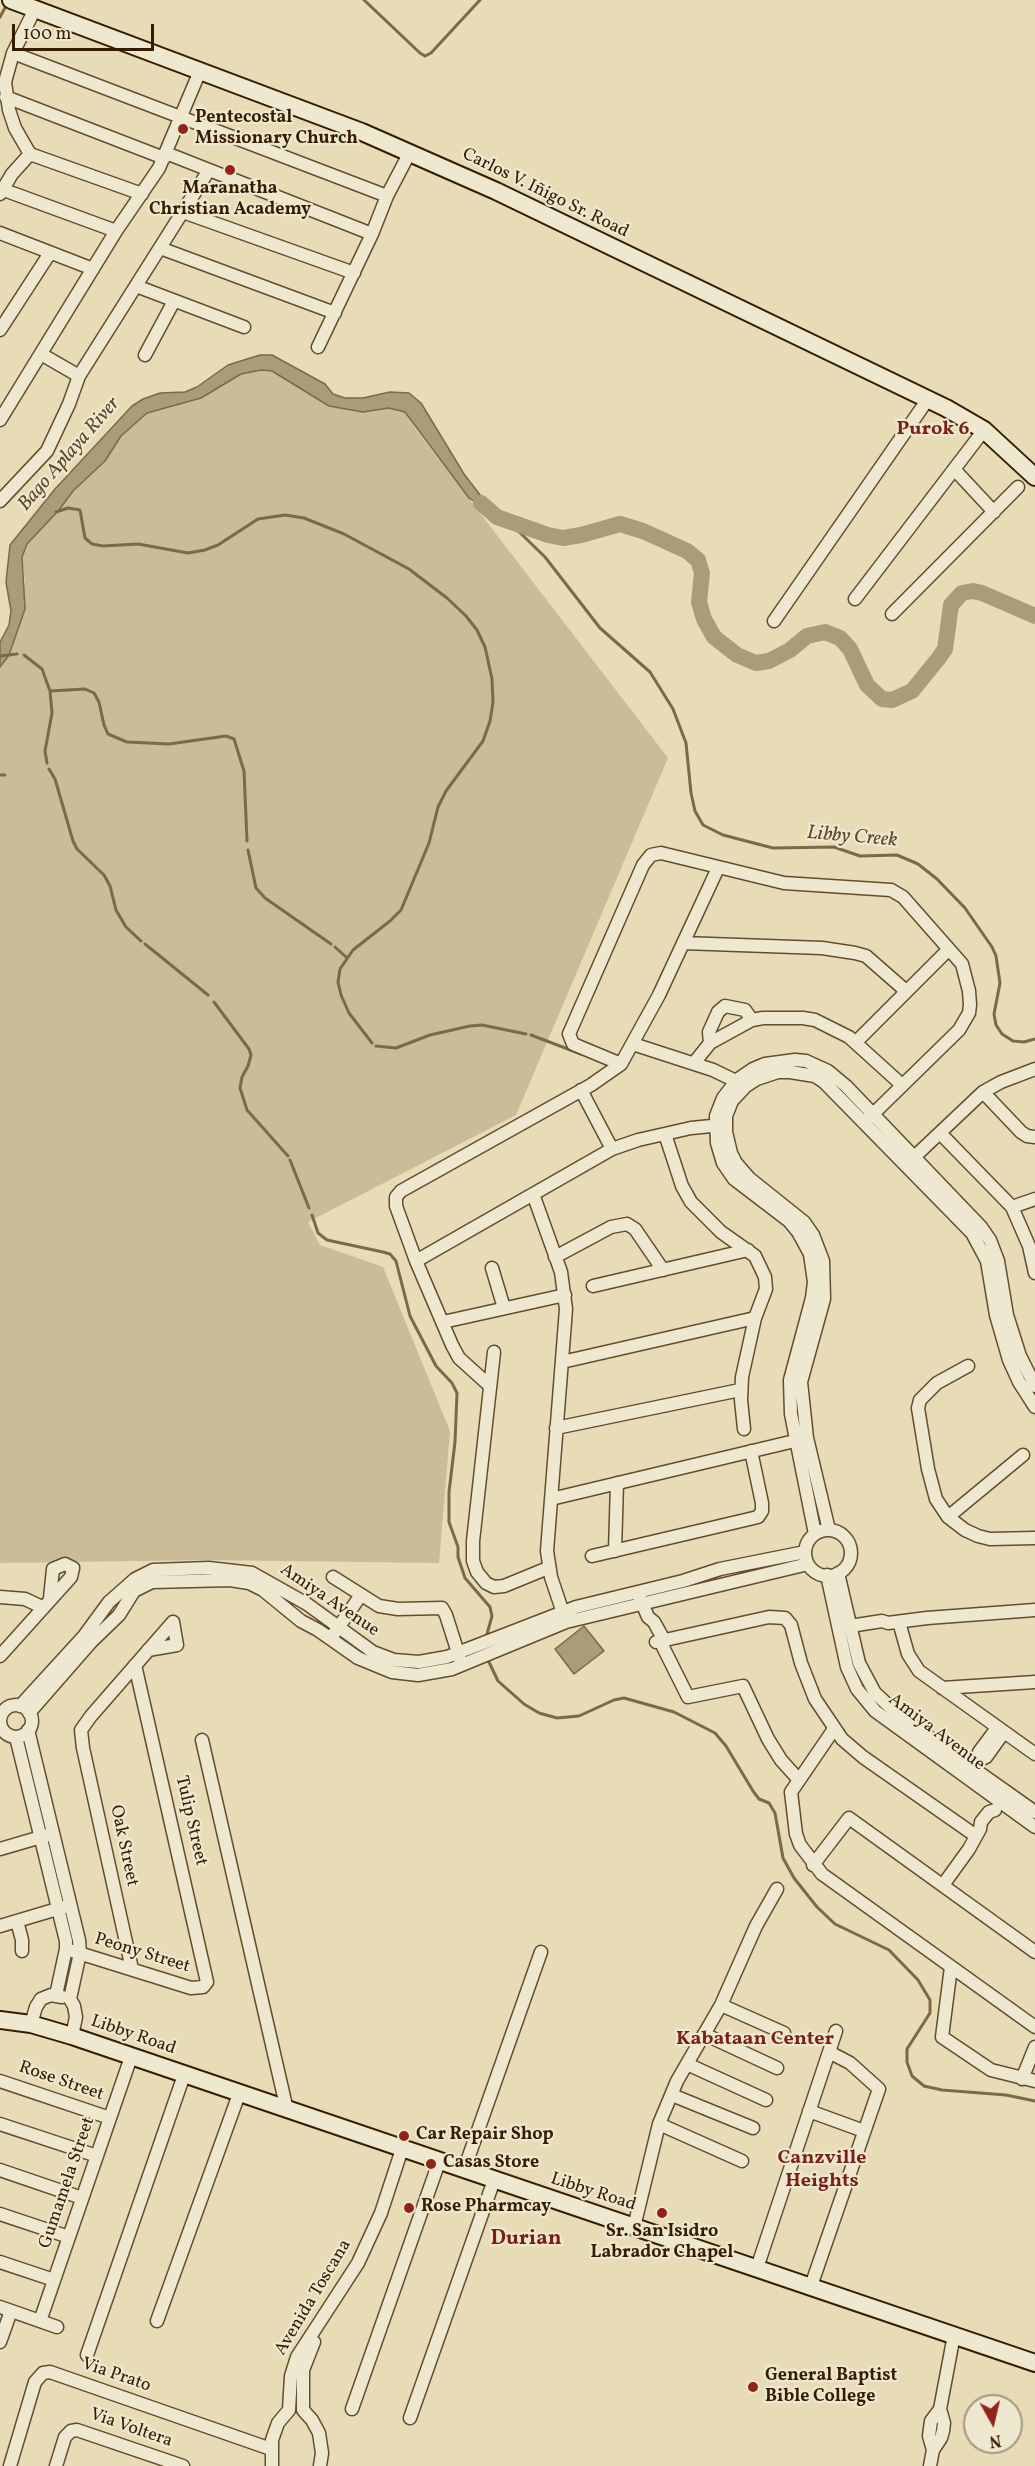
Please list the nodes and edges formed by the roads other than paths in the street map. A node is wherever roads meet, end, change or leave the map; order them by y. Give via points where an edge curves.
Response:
1 (11, 0) edge
2 (31, 17) dead end
3 (13, 53) junction
4 (200, 71) junction
5 (6, 97) junction
6 (181, 117) junction
7 (410, 152) junction
8 (30, 154) junction
9 (165, 155) junction
10 (209, 170) junction
11 (2, 192) edge
12 (142, 194) junction
13 (387, 196) junction
14 (183, 212) junction
15 (116, 231) junction
16 (372, 234) junction
17 (2, 238) edge
18 (160, 248) junction
19 (50, 253) junction
20 (93, 270) junction
21 (354, 273) junction
22 (136, 286) junction
23 (174, 302) junction
24 (335, 312) junction
25 (244, 327) dead end
26 (0, 330) edge
27 (318, 347) dead end
28 (41, 354) junction
29 (145, 355) dead end
30 (78, 376) junction
31 (928, 399) junction
32 (0, 420) edge
33 (984, 430) junction
34 (954, 469) junction
35 (1035, 477) edge
36 (1018, 487) dead end
37 (0, 501) edge
38 (994, 512) junction
39 (855, 599) dead end
40 (892, 614) dead end
41 (774, 621) dead end
42 (718, 868) junction
43 (683, 943) junction
44 (949, 949) junction
45 (906, 991) junction
46 (752, 1020) junction
47 (856, 1042) junction
48 (710, 1043) junction
49 (633, 1044) junction
50 (694, 1063) junction
51 (621, 1064) junction
52 (1035, 1069) edge
53 (741, 1083) junction
54 (902, 1086) junction
55 (581, 1090) junction
56 (983, 1092) junction
57 (869, 1118) junction
58 (721, 1125) junction
59 (940, 1133) junction
60 (665, 1134) junction
61 (1035, 1137) edge
62 (612, 1149) junction
63 (911, 1161) junction
64 (533, 1194) junction
65 (1035, 1199) edge
66 (1012, 1207) junction
67 (748, 1250) junction
68 (555, 1257) junction
69 (416, 1261) junction
70 (1034, 1265) edge
71 (492, 1268) dead end
72 (663, 1270) junction
73 (593, 1287) dead end
74 (565, 1295) junction
75 (504, 1308) junction
76 (755, 1318) junction
77 (443, 1322) junction
78 (494, 1353) dead end
79 (562, 1362) junction
80 (968, 1366) dead end
81 (490, 1386) junction
82 (1035, 1386) edge
83 (740, 1390) junction
84 (1035, 1407) edge
85 (556, 1428) junction
86 (744, 1430) dead end
87 (802, 1439) junction
88 (751, 1451) junction
89 (1023, 1455) dead end
90 (616, 1484) junction
91 (551, 1499) junction
92 (948, 1517) junction
93 (829, 1530) junction
94 (815, 1534) junction
95 (1035, 1538) edge
96 (615, 1551) junction
97 (592, 1556) dead end
98 (806, 1558) junction
99 (548, 1568) junction
100 (832, 1574) junction
101 (333, 1577) dead end
102 (266, 1586) junction
103 (361, 1596) junction
104 (0, 1597) edge
105 (639, 1597) junction
106 (1035, 1610) edge
107 (564, 1617) junction
108 (893, 1622) junction
109 (850, 1630) junction
110 (334, 1633) junction
111 (661, 1643) junction
112 (148, 1650) dead end
113 (0, 1656) edge
114 (460, 1659) junction
115 (135, 1665) junction
116 (1035, 1682) edge
117 (977, 1686) junction
118 (942, 1688) junction
119 (968, 1707) junction
120 (25, 1710) junction
121 (2, 1711) edge
122 (0, 1725) edge
123 (834, 1729) junction
124 (28, 1730) junction
125 (1000, 1730) junction
126 (16, 1737) junction
127 (202, 1740) dead end
128 (1035, 1754) edge
129 (973, 1769) junction
130 (799, 1780) junction
131 (1001, 1802) junction
132 (1035, 1812) edge
133 (1035, 1827) edge
134 (978, 1832) junction
135 (54, 1833) junction
136 (41, 1836) junction
137 (0, 1849) edge
138 (813, 1865) junction
139 (943, 1885) junction
140 (777, 1889) dead end
141 (65, 1907) junction
142 (17, 1921) junction
143 (0, 1926) edge
144 (66, 1949) junction
145 (22, 1951) dead end
146 (541, 1952) dead end
147 (80, 1953) junction
148 (1035, 1953) edge
149 (951, 1967) junction
150 (132, 1970) junction
151 (206, 1985) joint
152 (56, 1995) junction
153 (70, 1999) junction
154 (721, 2005) junction
155 (0, 2020) edge
156 (31, 2024) junction
157 (1035, 2027) edge
158 (836, 2031) dead end
159 (784, 2033) dead end
160 (704, 2034) junction
161 (72, 2036) junction
162 (1035, 2047) edge
163 (829, 2052) junction
164 (131, 2057) junction
165 (687, 2064) junction
166 (777, 2068) dead end
167 (184, 2075) junction
168 (0, 2080) edge
169 (1029, 2080) edge
170 (239, 2094) junction
171 (672, 2095) junction
172 (766, 2100) dead end
173 (287, 2110) junction
174 (809, 2112) junction
175 (110, 2118) junction
176 (0, 2124) edge
177 (659, 2124) junction
178 (753, 2128) dead end
179 (864, 2131) junction
180 (405, 2150) junction
181 (97, 2156) junction
182 (742, 2161) dead end
183 (439, 2162) junction
184 (0, 2170) edge
185 (464, 2170) junction
186 (494, 2180) junction
187 (82, 2198) junction
188 (0, 2214) edge
189 (634, 2227) junction
190 (69, 2237) junction
191 (0, 2262) edge
192 (757, 2268) junction
193 (54, 2280) junction
194 (811, 2286) junction
195 (5, 2309) edge
196 (40, 2321) junction
197 (157, 2321) dead end
198 (57, 2327) dead end
199 (954, 2335) junction
200 (0, 2342) edge
201 (87, 2355) dead end
202 (1035, 2363) edge
203 (297, 2376) junction
204 (352, 2409) dead end
205 (289, 2410) junction
206 (303, 2410) junction
207 (410, 2418) dead end
208 (271, 2449) junction
209 (10, 2466) edge
210 (57, 2466) edge
211 (183, 2466) edge
212 (272, 2466) edge
213 (321, 2466) edge
214 (930, 2466) edge

1 - 4 main road, Carlos V. Iñigo Sr. Road
2 - 3 street
3 - 5 street
3 - 6 street
4 - 6 street
4 - 7 main road, Carlos V. Iñigo Sr. Road
5 - 8 street via 15,128
5 - 9 street
6 - 9 street
6 - 13 street
7 - 13 street
7 - 31 main road, Carlos V. Iñigo Sr. Road
8 - 11 street
8 - 12 street
9 - 10 street
9 - 12 street
10 - 14 street
10 - 16 street
11 - 15 street
12 - 15 street
13 - 16 street
14 - 18 street
14 - 21 street
15 - 20 street
16 - 21 street
17 - 19 street
18 - 22 street
18 - 24 street
19 - 20 street
19 - 26 street
20 - 28 street
21 - 24 street
22 - 23 street
22 - 30 street
23 - 25 street
23 - 29 street
24 - 27 street
28 - 30 street
28 - 32 street
30 - 37 street via 47,451
31 - 33 main road, Carlos V. Iñigo Sr. Road
31 - 41 street
33 - 34 street
33 - 35 main road, Carlos V. Iñigo Sr. Road
34 - 38 street
34 - 39 street
36 - 38 street
38 - 40 street
42 - 43 street
42 - 44 street via 784,883 891,890 903,897
42 - 51 street via 661,853 651,855 643,865 569,1034 573,1044
43 - 45 street via 822,948 855,953 866,956
43 - 49 street
44 - 45 street
44 - 54 street via 962,964 966,976 969,1013 959,1030
45 - 47 street
46 - 47 street via 808,1018
46 - 48 street
46 - 48 street via 745,1010 725,1006 709,1032
47 - 54 street
48 - 50 street
49 - 50 street
49 - 51 street
50 - 53 street
51 - 55 street
52 - 56 street
53 - 57 street via 765,1064 806,1061 838,1078
53 - 58 street via 729,1088 718,1108
54 - 57 street
55 - 62 street
55 - 69 street via 397,1194 396,1206
56 - 59 street
56 - 61 street via 1021,1132
57 - 63 street
58 - 60 street
58 - 87 street via 719,1153 728,1170 789,1221 810,1254 812,1298 790,1380 791,1414
59 - 63 street
59 - 66 street
60 - 62 street
60 - 67 street via 691,1202 721,1232
62 - 64 street
63 - 82 street via 990,1240 998,1261 1007,1314 1020,1356
63 - 84 street via 978,1242 987,1261 1009,1360
64 - 68 street
64 - 69 street
65 - 66 street
66 - 70 street
67 - 72 street
67 - 76 street via 765,1276 766,1289
68 - 72 street via 627,1221
68 - 74 street
69 - 77 street
71 - 75 street
72 - 73 street
74 - 75 street
74 - 79 street
75 - 77 street
76 - 79 street
76 - 83 street
77 - 81 street via 459,1358
78 - 81 street
79 - 85 street
80 - 92 street via 937,1383 920,1400 918,1408 932,1486
81 - 99 street via 473,1561 481,1577 494,1587
83 - 85 street
83 - 86 street
85 - 91 street
87 - 88 street
87 - 93 street
87 - 94 street
88 - 90 street
88 - 96 street via 763,1515
89 - 92 street
90 - 91 street
90 - 96 street
91 - 99 street
92 - 95 street via 965,1530 990,1539
93 - 94 street
93 - 100 street via 843,1535 850,1548 848,1563
94 - 98 street via 808,1542
96 - 97 street
98 - 100 street via 816,1572
98 - 105 street, Amiya Avenue via 720,1569
99 - 107 street
100 - 109 street, Amiya Avenue
100 - 129 street, Amiya Avenue via 844,1655 857,1689 885,1720
101 - 103 street
102 - 110 street, Amiya Avenue via 307,1604
102 - 110 street, Amiya Avenue via 300,1622
102 - 120 street, Amiya Avenue via 252,1573 232,1569 166,1569 144,1579 109,1602 92,1634
103 - 110 street
103 - 114 street via 387,1608 442,1608
104 - 113 street via 46,1603
105 - 107 street, Amiya Avenue
105 - 111 street
106 - 108 street
107 - 114 street, Amiya Avenue
108 - 109 street via 883,1628
108 - 118 street via 913,1664
109 - 129 street, Amiya Avenue via 863,1673 883,1703
110 - 114 street, Amiya Avenue via 394,1660
111 - 123 street via 787,1615 809,1686
111 - 130 street via 688,1697 743,1686 771,1745
112 - 115 street
115 - 150 street, Oak Street via 81,1730
115 - 151 street, Tulip Street via 207,1975
116 - 117 street
117 - 118 street
117 - 119 street
118 - 119 street
119 - 125 street
120 - 121 street via 13,1706
120 - 124 street via 31,1722
121 - 122 street
122 - 126 street
123 - 130 street
123 - 134 street via 862,1757
124 - 126 street
124 - 135 street
125 - 128 street
125 - 129 street via 979,1752
126 - 136 street
127 - 173 street
129 - 131 street, Amiya Avenue
130 - 138 street via 791,1795 795,1833
131 - 132 street, Amiya Avenue
131 - 133 street, Amiya Avenue
131 - 134 street via 987,1826
134 - 139 street
135 - 136 street
135 - 141 street
136 - 137 street
136 - 141 street
138 - 139 street via 849,1818
138 - 149 street
139 - 148 street
140 - 154 street
141 - 142 street
141 - 144 street
141 - 147 street
142 - 143 street
142 - 145 street
144 - 147 street, Peony Street
144 - 152 street
146 - 185 street
147 - 150 street, Peony Street
147 - 153 street
149 - 157 street
149 - 169 street via 942,2037 991,2070
150 - 151 street, Peony Street via 191,1988
152 - 153 street
152 - 156 street via 38,2002
153 - 161 street via 76,2017
154 - 159 street
154 - 160 street
155 - 156 main road, Libby Road
156 - 161 main road, Libby Road
158 - 163 street
160 - 165 street
160 - 166 street
161 - 164 main road, Libby Road
162 - 169 street
163 - 174 street
163 - 179 street via 850,2062 879,2089
164 - 167 main road, Libby Road
164 - 175 street, Gumamela Street
165 - 171 street
165 - 172 street
167 - 170 main road, Libby Road
167 - 201 street
168 - 175 street, Rose Street
170 - 173 main road, Libby Road
170 - 197 street
171 - 177 street
171 - 178 street
173 - 180 main road, Libby Road
174 - 179 street
174 - 192 street
175 - 181 street, Gumamela Street
176 - 181 street
177 - 182 street
177 - 189 street
179 - 194 street
180 - 183 main road, Libby Road
180 - 203 street, Avenida Toscana via 371,2246 322,2326 300,2351
181 - 187 street, Gumamela Street
183 - 185 main road, Libby Road
183 - 204 street
184 - 187 street
185 - 186 main road, Libby Road
186 - 189 main road, Libby Road
186 - 207 street
187 - 190 street, Gumamela Street
188 - 190 street
189 - 192 main road, Libby Road
190 - 193 street, Gumamela Street
191 - 193 street
192 - 194 main road, Libby Road
193 - 196 street, Gumamela Street
194 - 199 main road, Libby Road
195 - 196 street
195 - 200 street
196 - 198 street
199 - 202 main road, Libby Road
199 - 214 street via 940,2409 943,2430
203 - 205 street, Avenida Toscana
203 - 206 street, Avenida Toscana
205 - 206 street
205 - 208 street, Avenida Toscana via 278,2423
206 - 213 street via 319,2433
208 - 209 street, Via Prato via 50,2372 43,2373 35,2382
208 - 212 street, Avenida Toscana
210 - 211 street, Via Voltera via 65,2437 77,2430

